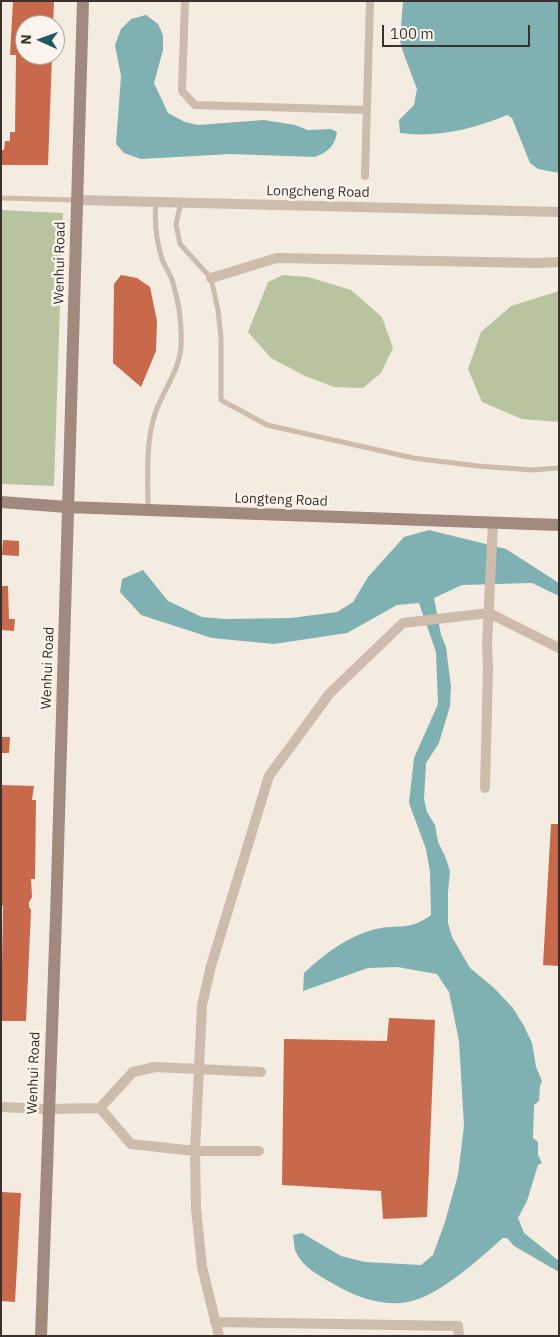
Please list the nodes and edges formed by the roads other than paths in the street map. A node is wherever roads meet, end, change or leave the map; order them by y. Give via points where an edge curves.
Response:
1 (83, 1) edge
2 (185, 1) edge
3 (370, 1) edge
4 (367, 110) junction
5 (365, 176) dead end
6 (1, 198) edge
7 (77, 200) junction
8 (156, 201) junction
9 (181, 202) junction
10 (559, 212) edge
11 (559, 262) edge
12 (211, 278) junction
13 (559, 468) edge
14 (1, 502) edge
15 (67, 507) junction
16 (148, 510) junction
17 (493, 523) junction
18 (559, 525) edge
19 (489, 613) junction
20 (559, 648) edge
21 (485, 788) dead end
22 (198, 1070) junction
23 (261, 1072) dead end
24 (1, 1107) edge
25 (100, 1108) junction
26 (48, 1109) junction
27 (195, 1151) junction
28 (259, 1151) dead end
29 (215, 1322) junction
30 (40, 1336) edge
31 (218, 1336) edge
32 (459, 1336) edge

1 - 7 main road, Wenhui Road
2 - 4 street via 182,91 195,105
3 - 4 street
4 - 5 street
6 - 7 lane
7 - 8 street, Longcheng Road
7 - 15 main road, Wenhui Road
8 - 9 street, Longcheng Road
8 - 16 lane via 157,239 173,283 181,326 181,349 174,375 156,412 148,447
9 - 10 street, Longcheng Road
9 - 12 lane via 176,224 180,244
11 - 12 street via 277,258
12 - 13 lane via 222,338 221,400 267,425 412,458 532,470
14 - 15 main road, Longteng Road
15 - 16 main road, Longteng Road
15 - 26 main road, Wenhui Road
16 - 17 main road, Longteng Road
17 - 18 main road, Longteng Road
17 - 19 street
19 - 20 street
19 - 21 street
19 - 22 street via 403,623 330,693 270,776 211,966 202,1005
22 - 23 street
22 - 25 street via 155,1067 133,1072
22 - 27 street
24 - 26 street
25 - 26 street
25 - 27 street via 131,1144
26 - 30 main road, Wenhui Road
27 - 28 street
27 - 29 street via 202,1267
29 - 31 street
29 - 32 street via 458,1326

